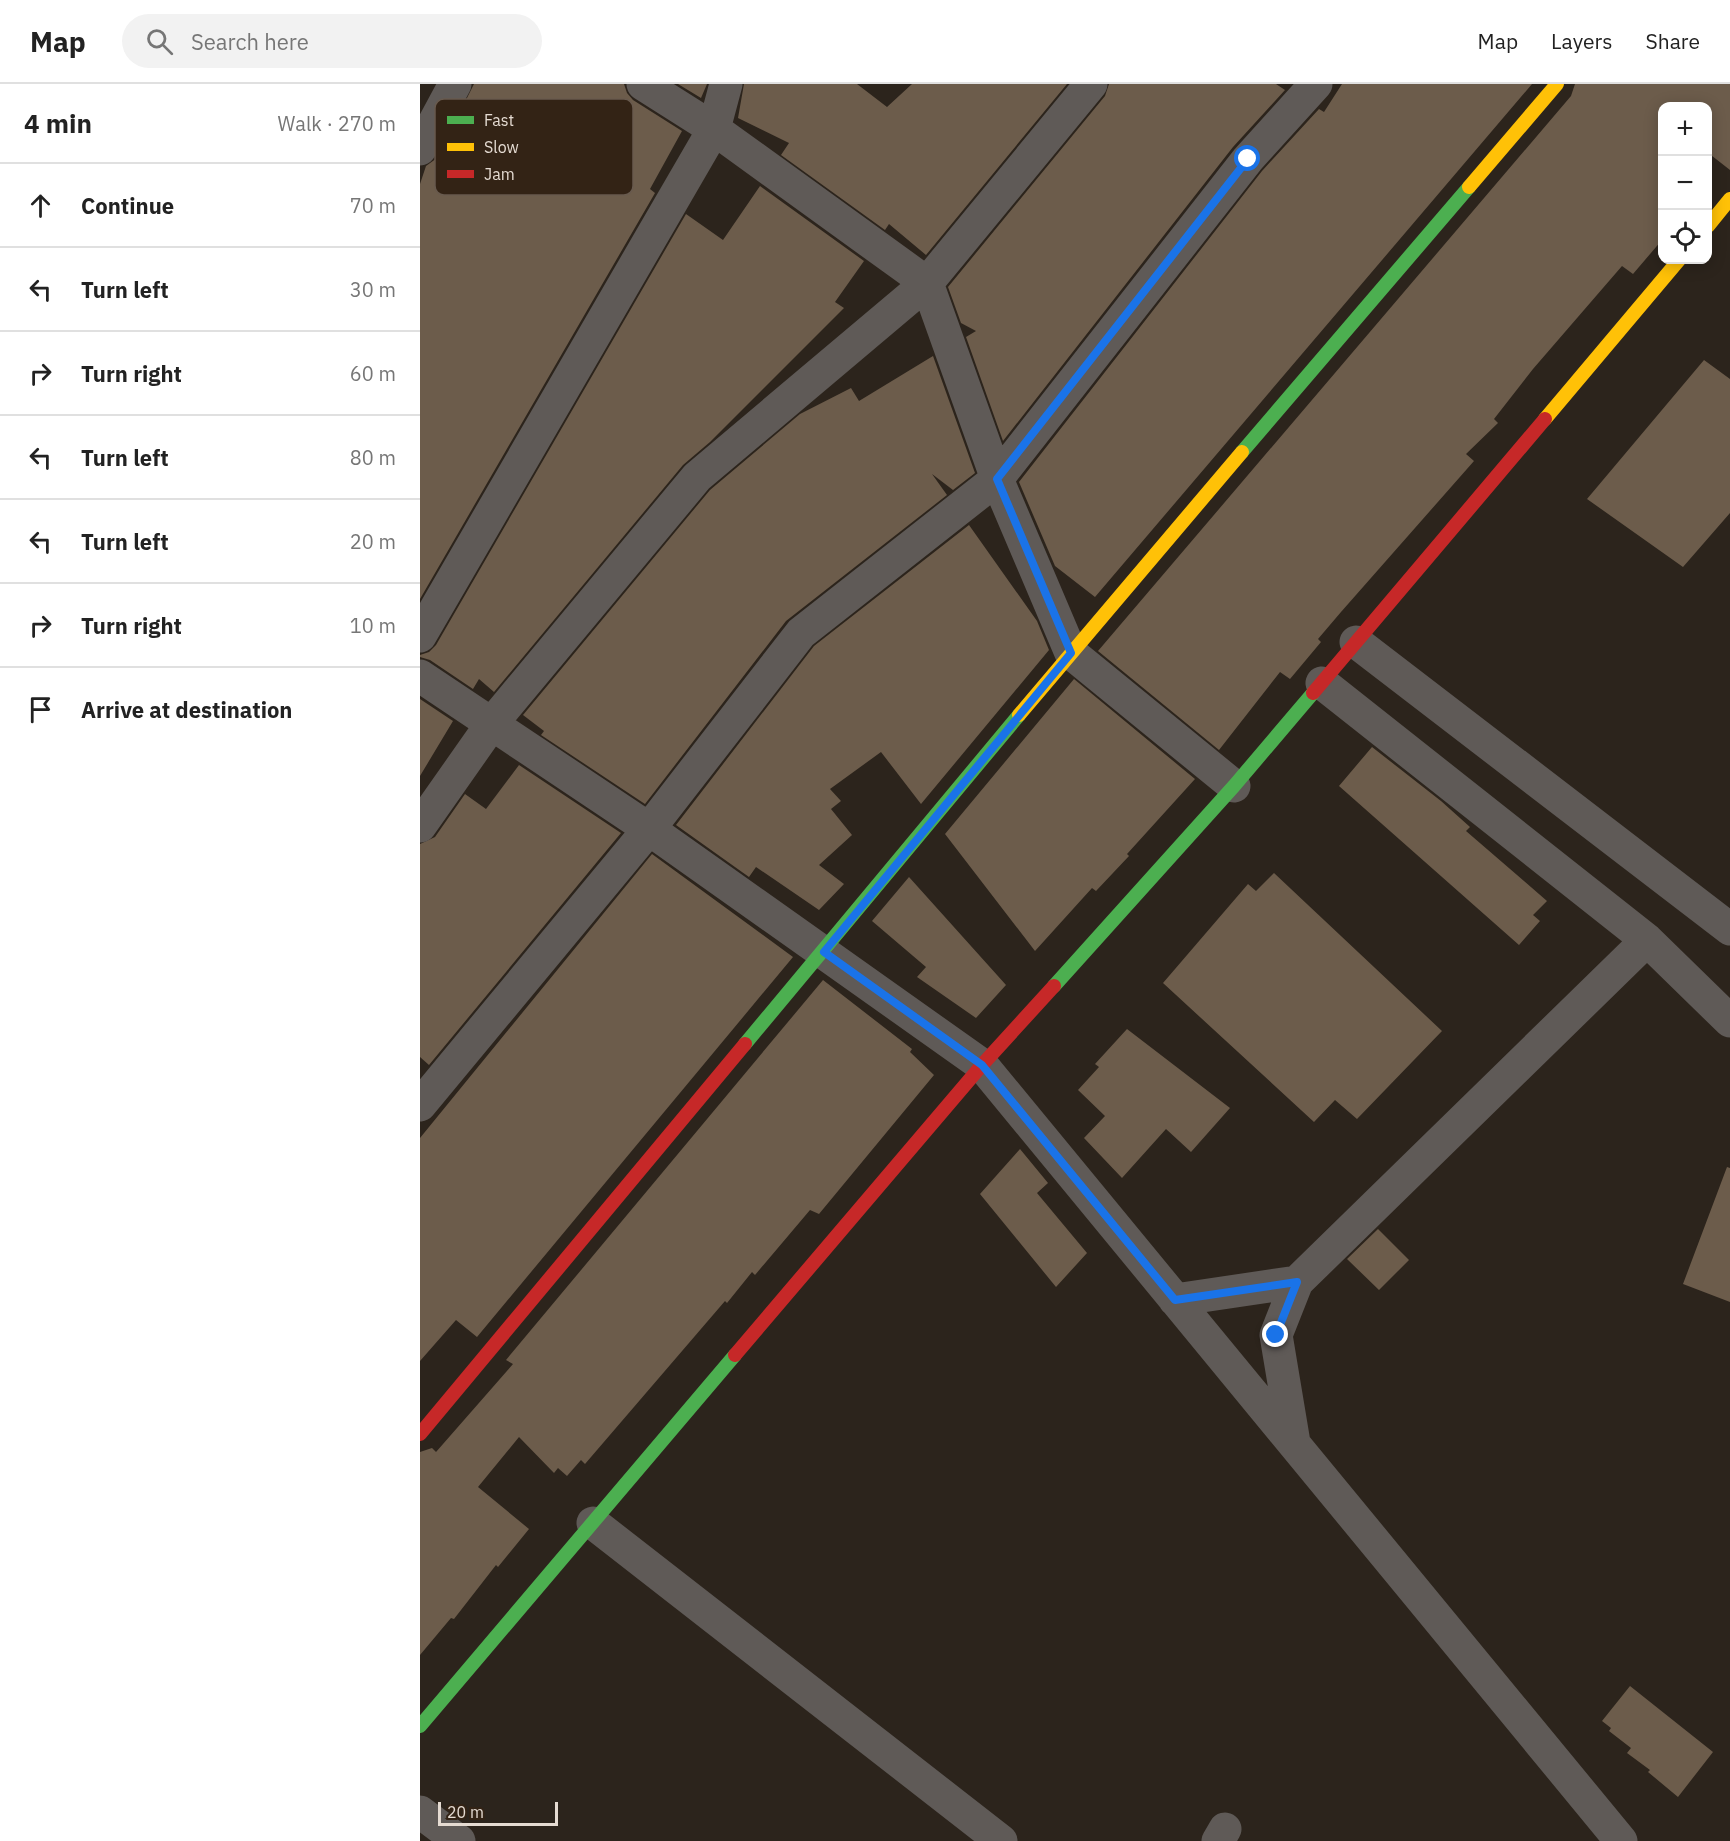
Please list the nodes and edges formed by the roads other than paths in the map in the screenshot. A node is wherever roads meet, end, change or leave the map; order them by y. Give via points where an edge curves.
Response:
1 (455, 84) edge
2 (643, 84) edge
3 (726, 84) edge
4 (1091, 84) edge
5 (1316, 84) edge
6 (1557, 84) edge
7 (447, 99) edge
8 (435, 121) edge
9 (714, 129) junction
10 (420, 149) edge
11 (1730, 200) edge
12 (1712, 220) edge
13 (1676, 264) edge
14 (927, 283) junction
15 (997, 479) junction
16 (420, 636) edge
17 (1356, 642) junction
18 (1071, 653) junction
19 (420, 676) edge
20 (1322, 683) junction
21 (493, 722) junction
22 (1234, 786) junction
23 (420, 826) edge
24 (650, 829) junction
25 (1730, 929) edge
26 (1647, 940) junction
27 (824, 952) junction
28 (1730, 1021) edge
29 (982, 1065) junction
30 (420, 1105) edge
31 (1297, 1282) junction
32 (1175, 1300) junction
33 (420, 1434) edge
34 (1294, 1445) junction
35 (593, 1523) junction
36 (420, 1726) edge
37 (420, 1812) edge
38 (459, 1841) edge
39 (1001, 1841) edge
40 (1621, 1841) edge

1 - 7 street
2 - 9 street
3 - 9 street
4 - 14 street
5 - 15 street via 1248,159
6 - 18 street
8 - 10 street
9 - 14 street
9 - 16 street
11 - 12 street
13 - 17 street
14 - 15 street
14 - 21 street via 697,477
15 - 18 street
15 - 24 street via 801,633
17 - 20 street
17 - 25 street
18 - 22 street
18 - 27 street
19 - 21 street
20 - 22 street
20 - 26 street
21 - 23 street
21 - 24 street
22 - 29 street
24 - 27 street
24 - 30 street
26 - 28 street
26 - 31 street
27 - 29 street
27 - 33 street
29 - 32 street
29 - 35 street
31 - 32 street
31 - 34 street via 1276,1335
32 - 34 street
34 - 40 street
35 - 36 street
35 - 39 street
37 - 38 street

